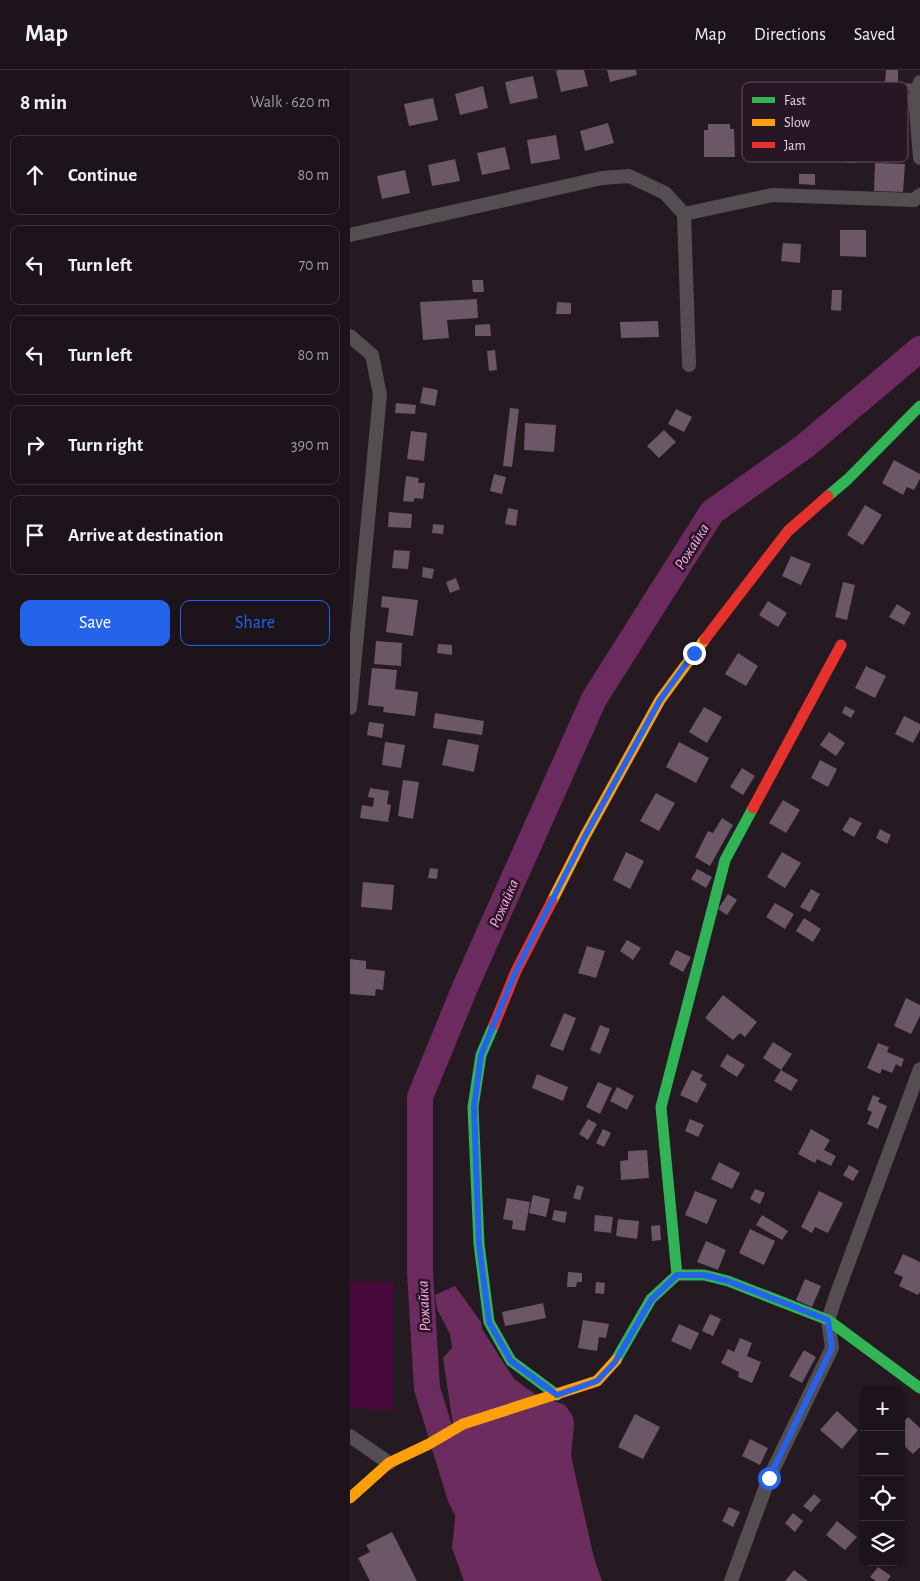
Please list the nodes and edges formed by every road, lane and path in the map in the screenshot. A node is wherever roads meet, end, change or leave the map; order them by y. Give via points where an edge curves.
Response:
1 (919, 85) edge
2 (920, 158) edge
3 (920, 195) edge
4 (684, 214) junction
5 (350, 235) edge
6 (350, 336) edge
7 (689, 365) dead end
8 (920, 406) edge
9 (841, 644) dead end
10 (350, 708) edge
11 (920, 1069) edge
12 (677, 1275) junction
13 (828, 1320) junction
14 (920, 1388) edge
15 (557, 1395) junction
16 (350, 1436) edge
17 (389, 1463) junction
18 (350, 1498) edge
19 (731, 1581) edge

1 - 2 street via 915,97
3 - 4 street via 914,200 772,195
4 - 5 street via 665,193 629,176 602,178
4 - 7 street
6 - 10 street via 372,355 380,395
8 - 15 street via 848,479 788,532 660,700 516,971 481,1055 474,1107 479,1244 489,1322 511,1361
9 - 12 street via 725,860 660,1107
11 - 13 street
12 - 13 street via 704,1275 728,1281
12 - 15 street via 651,1300 615,1362 597,1381
13 - 14 street
13 - 19 street via 832,1348 769,1478
15 - 17 street via 463,1424
16 - 17 street
17 - 18 street

